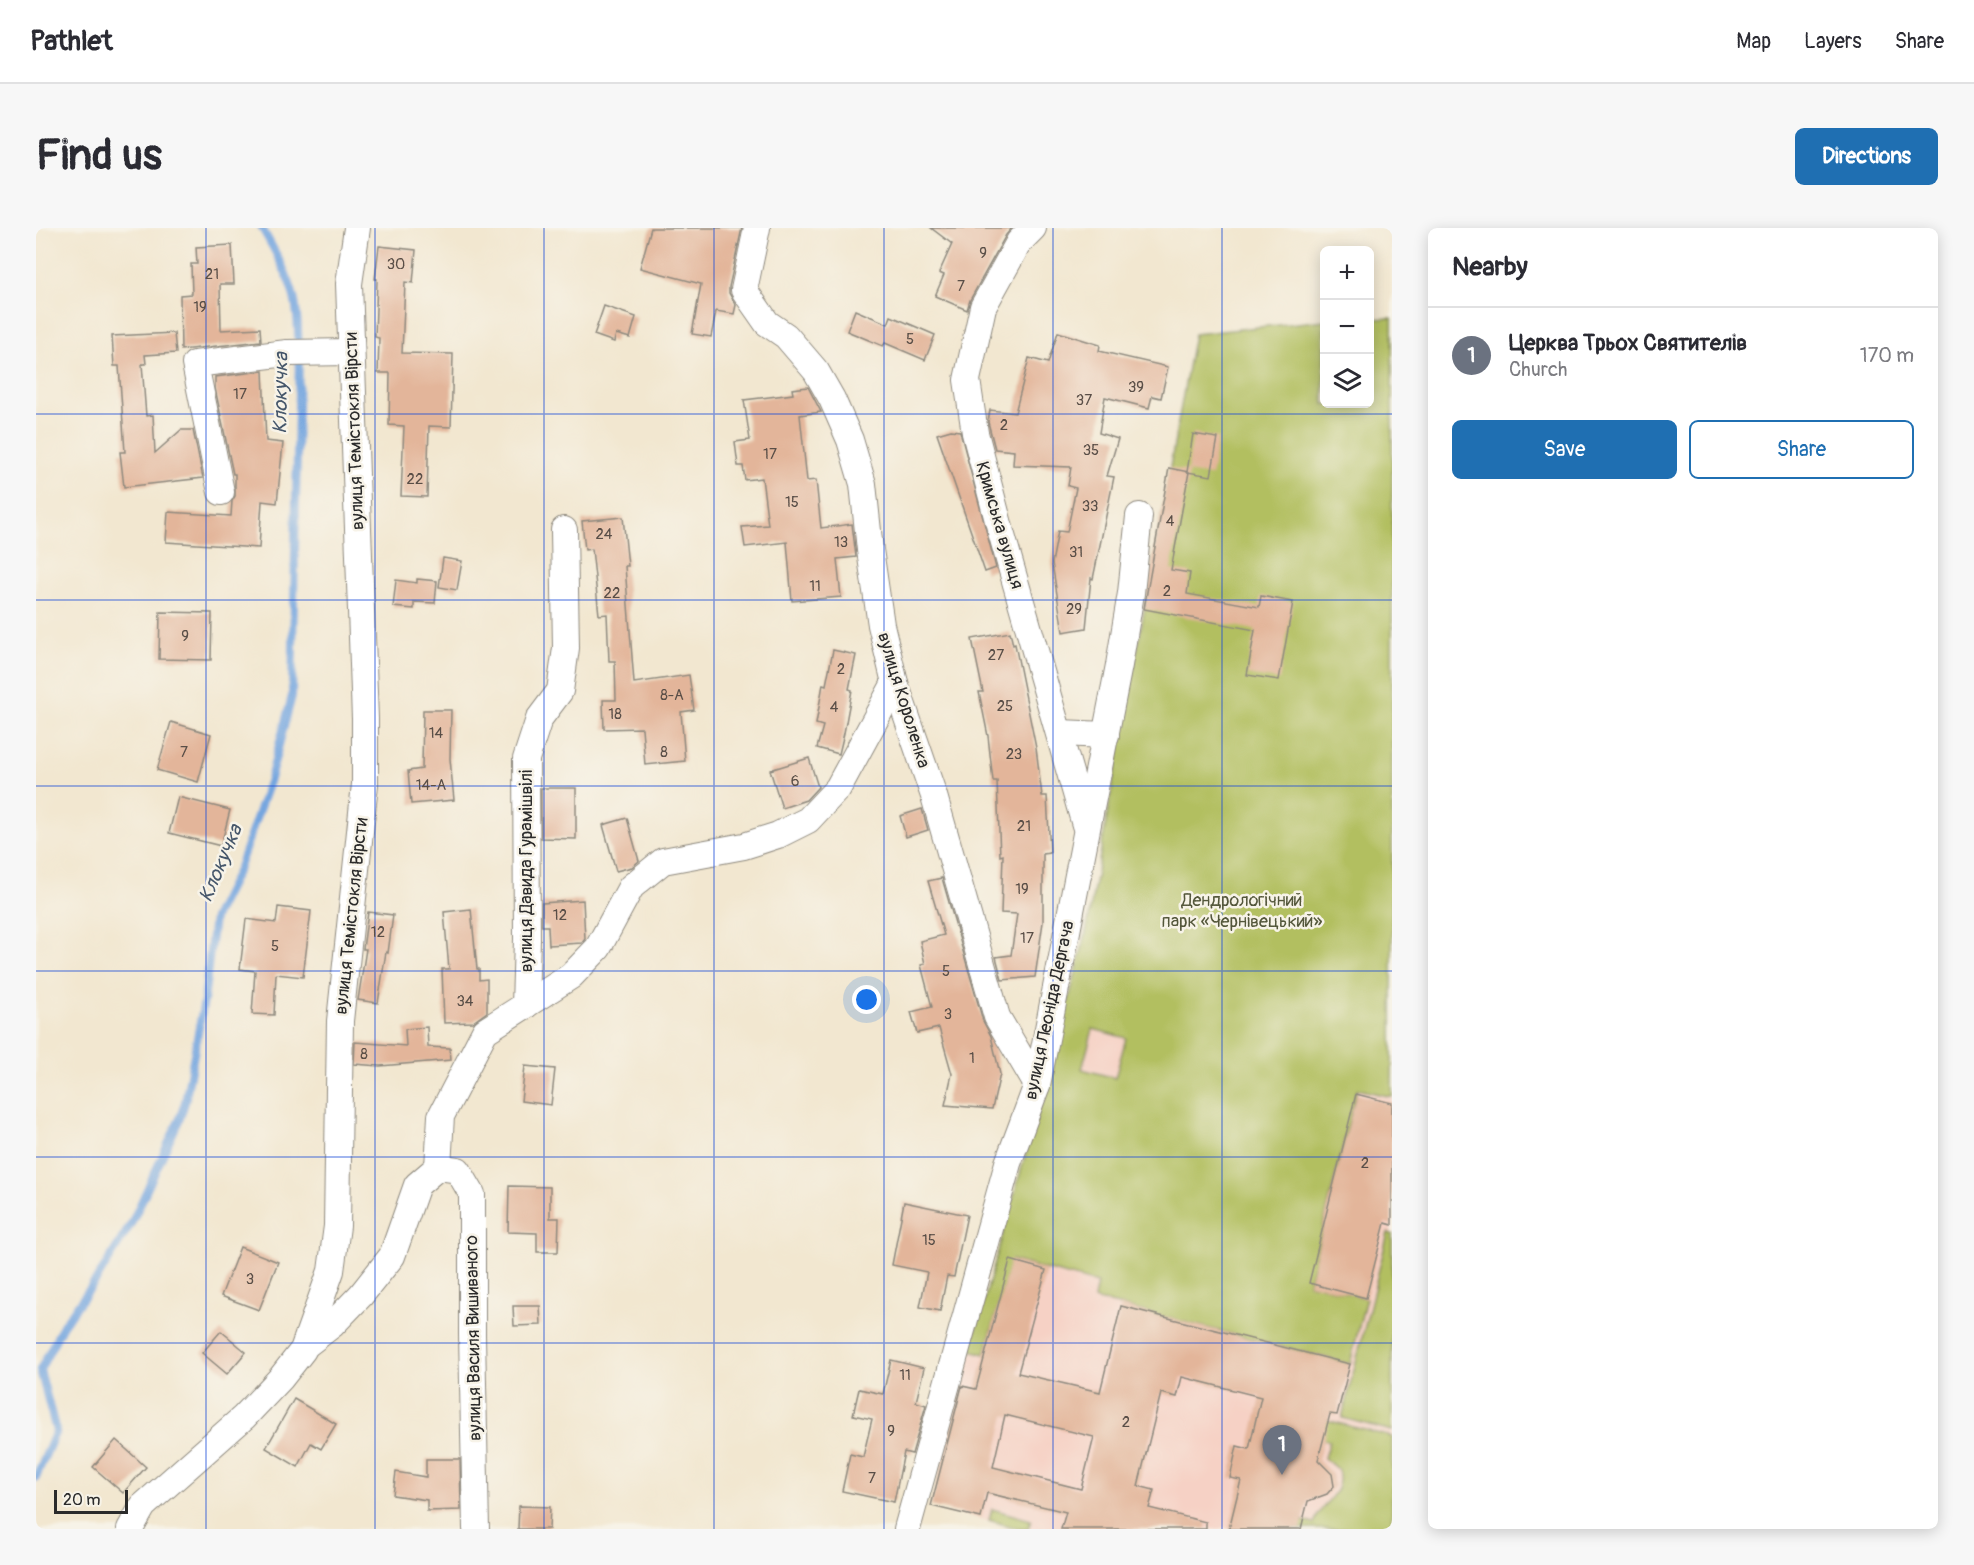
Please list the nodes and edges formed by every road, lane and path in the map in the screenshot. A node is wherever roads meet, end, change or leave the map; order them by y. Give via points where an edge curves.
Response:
1 (357, 228) edge
2 (757, 228) edge
3 (1034, 228) edge
4 (351, 351) junction
5 (221, 492) dead end
6 (1140, 516) dead end
7 (564, 530) dead end
8 (895, 683) junction
9 (1060, 734) junction
10 (1106, 735) junction
11 (1087, 831) junction
12 (525, 1006) junction
13 (1036, 1085) junction
14 (438, 1167) junction
15 (306, 1345) junction
16 (130, 1529) edge
17 (476, 1529) edge
18 (907, 1529) edge

1 - 4 street, вулиця Темістокля Вірсти via 349,284
2 - 8 street, вулиця Короленка via 744,290 767,323 786,336 816,371 850,440 863,484 881,625
3 - 9 street, Кримська вулиця via 1019,242 983,307 967,380 983,466
4 - 5 street via 287,353 195,364
4 - 15 street, вулиця Темістокля Вірсти via 365,784 340,1021 337,1226 331,1271
6 - 10 street, вулиця Леоніда Дергача
7 - 12 street, вулиця Давида Гурамішвілі via 566,648 560,691 538,719 526,759
8 - 12 street, вулиця Давида Гурамішвілі via 838,788 808,820 744,846 663,861 631,887 598,948 571,976
8 - 13 street, вулиця Короленка via 934,796 997,1017
9 - 10 street
9 - 11 street, Кримська вулиця
10 - 11 street, вулиця Леоніда Дергача
11 - 13 street, вулиця Леоніда Дергача
12 - 14 street, вулиця Давида Гурамішвілі via 485,1031 465,1066 441,1116
13 - 18 street, вулиця Леоніда Дергача via 1008,1163
14 - 15 street via 417,1185 392,1256 332,1325
14 - 17 street, вулиця Василя Вишиваного via 458,1170 472,1194
15 - 16 street, вулиця Темістокля Вірсти via 244,1417 142,1506

